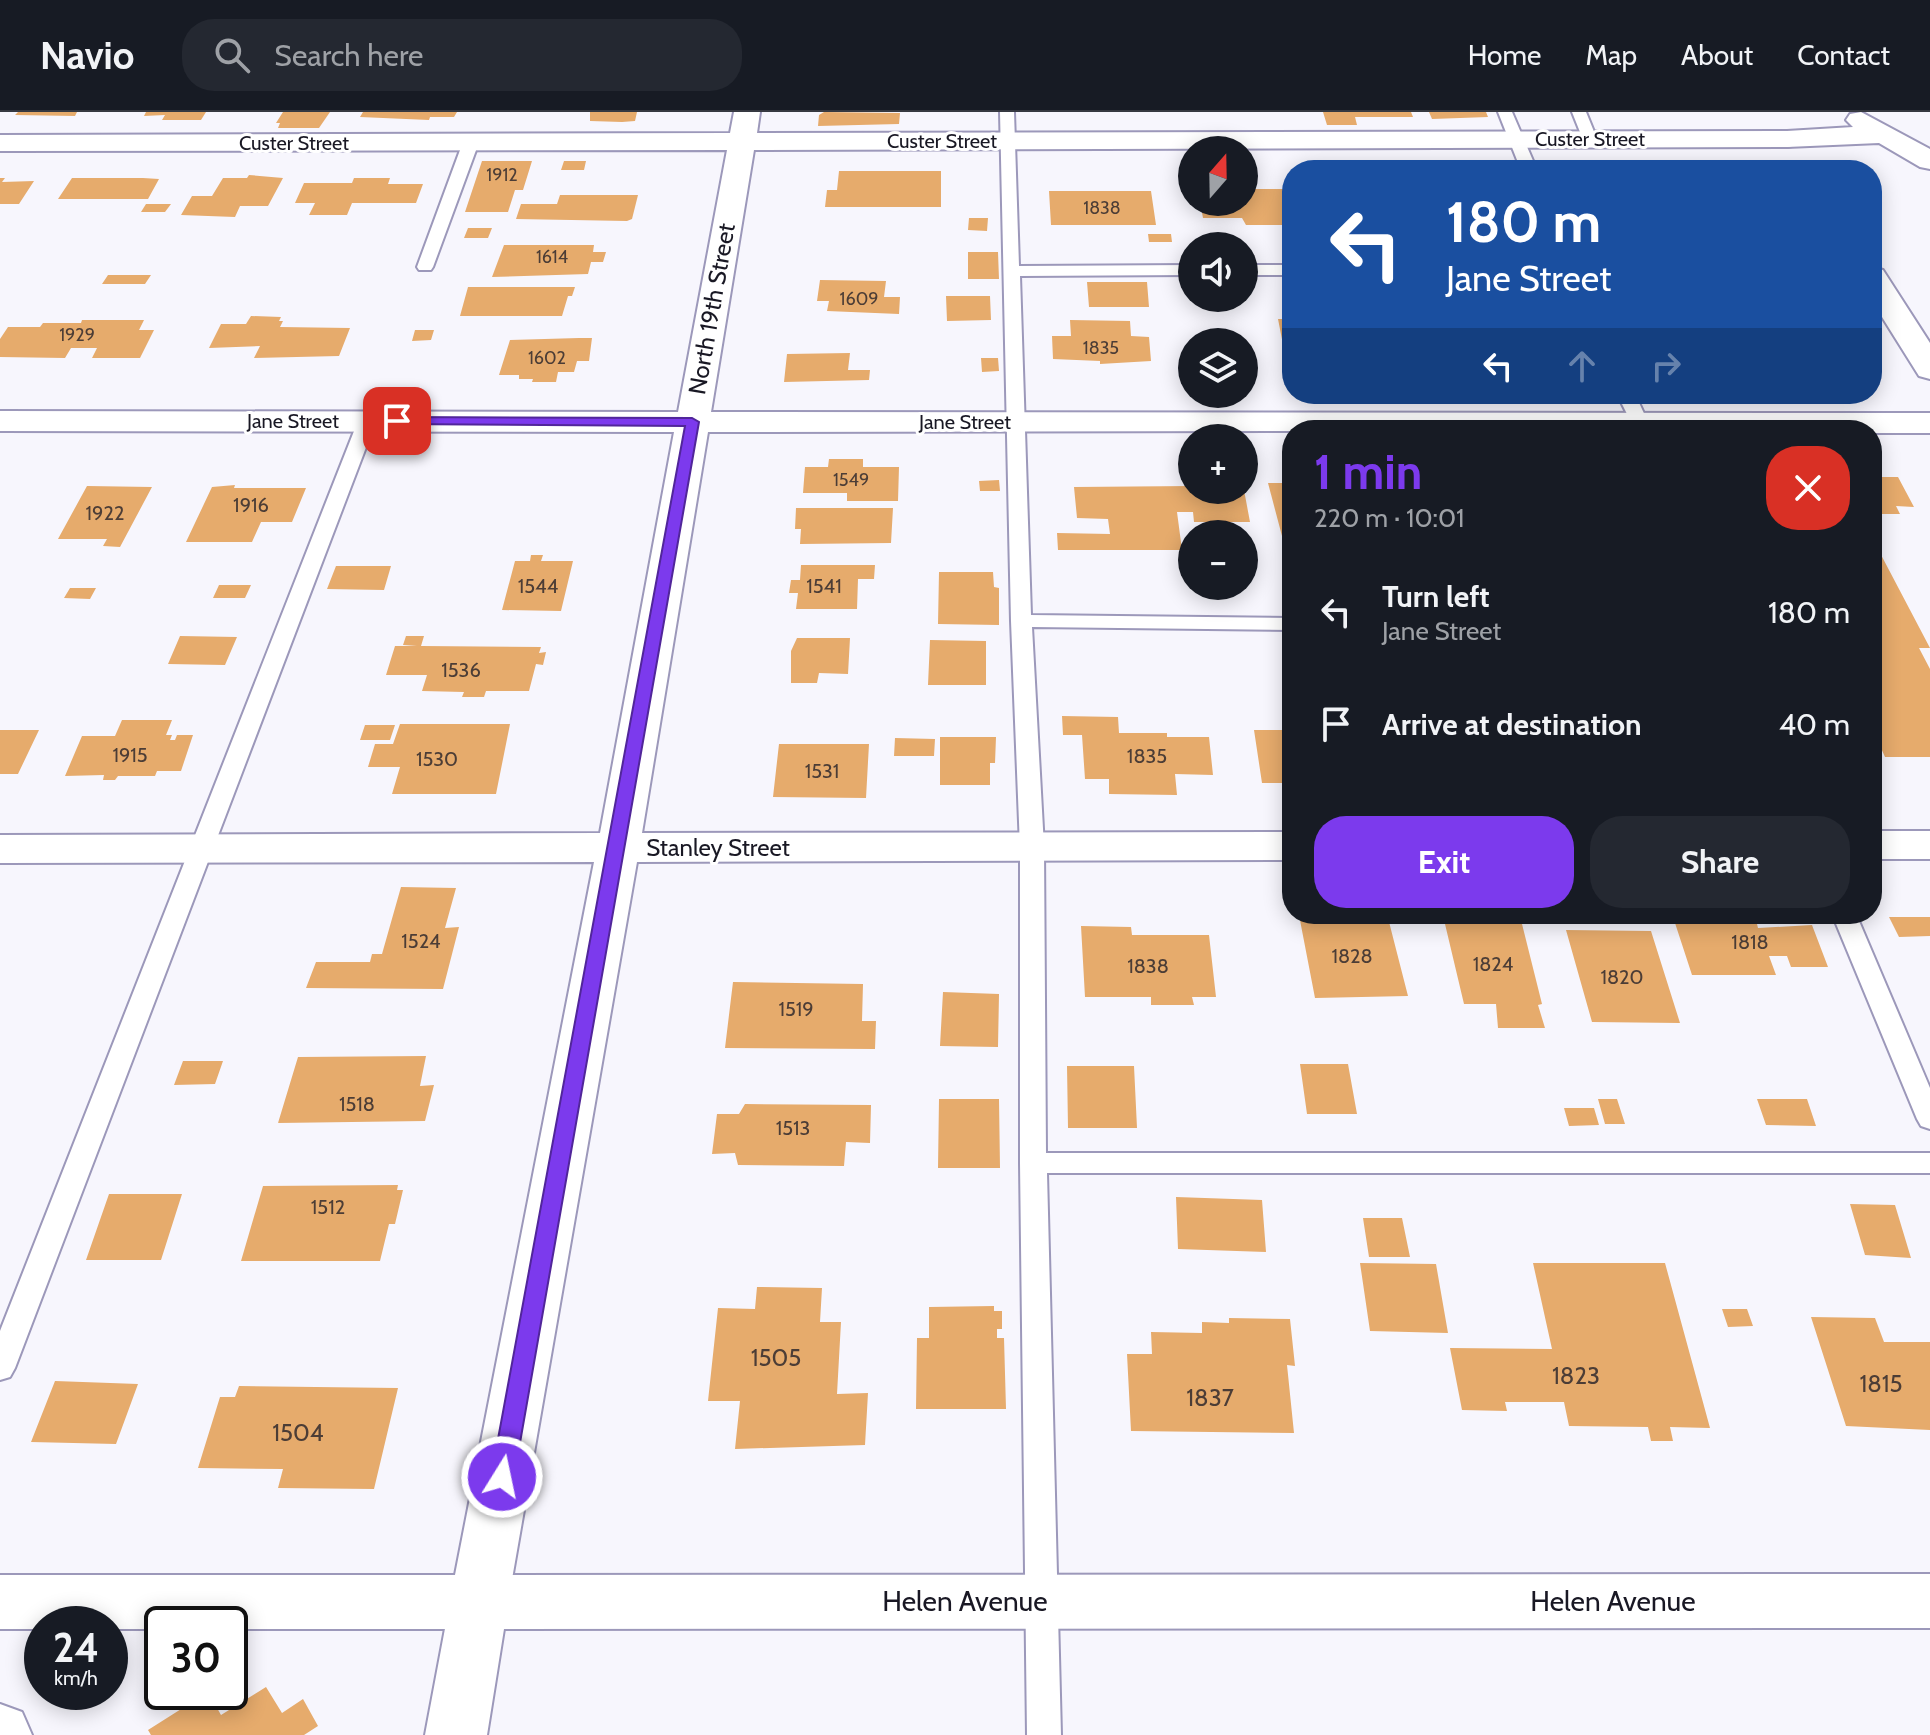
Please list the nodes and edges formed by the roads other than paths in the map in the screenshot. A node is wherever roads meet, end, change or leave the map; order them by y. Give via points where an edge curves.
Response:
1 (1007, 112) edge
2 (1505, 112) edge
3 (1579, 112) edge
4 (1772, 112) edge
5 (1847, 112) edge
6 (744, 127) edge
7 (1885, 134) junction
8 (1515, 139) junction
9 (1589, 139) junction
10 (1787, 139) junction
11 (1008, 141) junction
12 (471, 142) junction
13 (0, 143) edge
14 (1524, 160) edge
15 (1800, 160) edge
16 (1930, 161) edge
17 (425, 267) dead end
18 (1178, 270) edge
19 (1258, 270) edge
20 (1282, 270) edge
21 (1010, 271) junction
22 (1882, 292) edge
23 (1930, 369) edge
24 (1632, 408) edge
25 (1870, 420) edge
26 (0, 421) edge
27 (367, 421) junction
28 (1882, 421) edge
29 (692, 422) junction
30 (1015, 422) junction
31 (1930, 423) edge
32 (1021, 621) junction
33 (1282, 624) edge
34 (1882, 845) edge
35 (1930, 845) edge
36 (1282, 846) edge
37 (1032, 847) junction
38 (618, 848) junction
39 (0, 849) edge
40 (201, 849) junction
41 (1848, 924) edge
42 (1930, 1119) edge
43 (1033, 1163) junction
44 (1930, 1163) edge
45 (0, 1368) edge
46 (1039, 1601) junction
47 (1930, 1601) edge
48 (0, 1602) edge
49 (479, 1602) junction
50 (456, 1735) edge
51 (1044, 1735) edge

1 - 11 lane
2 - 8 lane
3 - 9 lane
4 - 10 street
5 - 7 street
6 - 11 street, Custer Street
6 - 12 street, Custer Street
6 - 29 street, North 19th Street
7 - 10 street, Custer Street
7 - 16 street
8 - 9 street, Custer Street
8 - 11 street, Custer Street
8 - 14 lane
9 - 10 street, Custer Street
10 - 15 street
11 - 21 lane
12 - 13 street, Custer Street
12 - 17 lane
18 - 21 lane
19 - 20 lane
21 - 30 lane
22 - 23 street
24 - 25 street, Jane Street
24 - 30 street, Jane Street
26 - 27 street, Jane Street
27 - 29 street, Jane Street
27 - 40 lane
28 - 31 street, Jane Street
29 - 30 street, Jane Street
29 - 38 street, North 19th Street
30 - 32 lane
32 - 33 lane
32 - 37 lane
34 - 35 street
36 - 37 street, Stanley Street
37 - 38 street, Stanley Street
37 - 43 lane
38 - 40 street, Stanley Street
38 - 49 street, North 19th Street
39 - 40 street, Stanley Street
40 - 45 lane
41 - 42 lane
43 - 44 lane
43 - 46 lane
46 - 47 street, Helen Avenue
46 - 49 street, Helen Avenue
46 - 51 lane
48 - 49 street, Helen Avenue
49 - 50 street, North 19th Street

